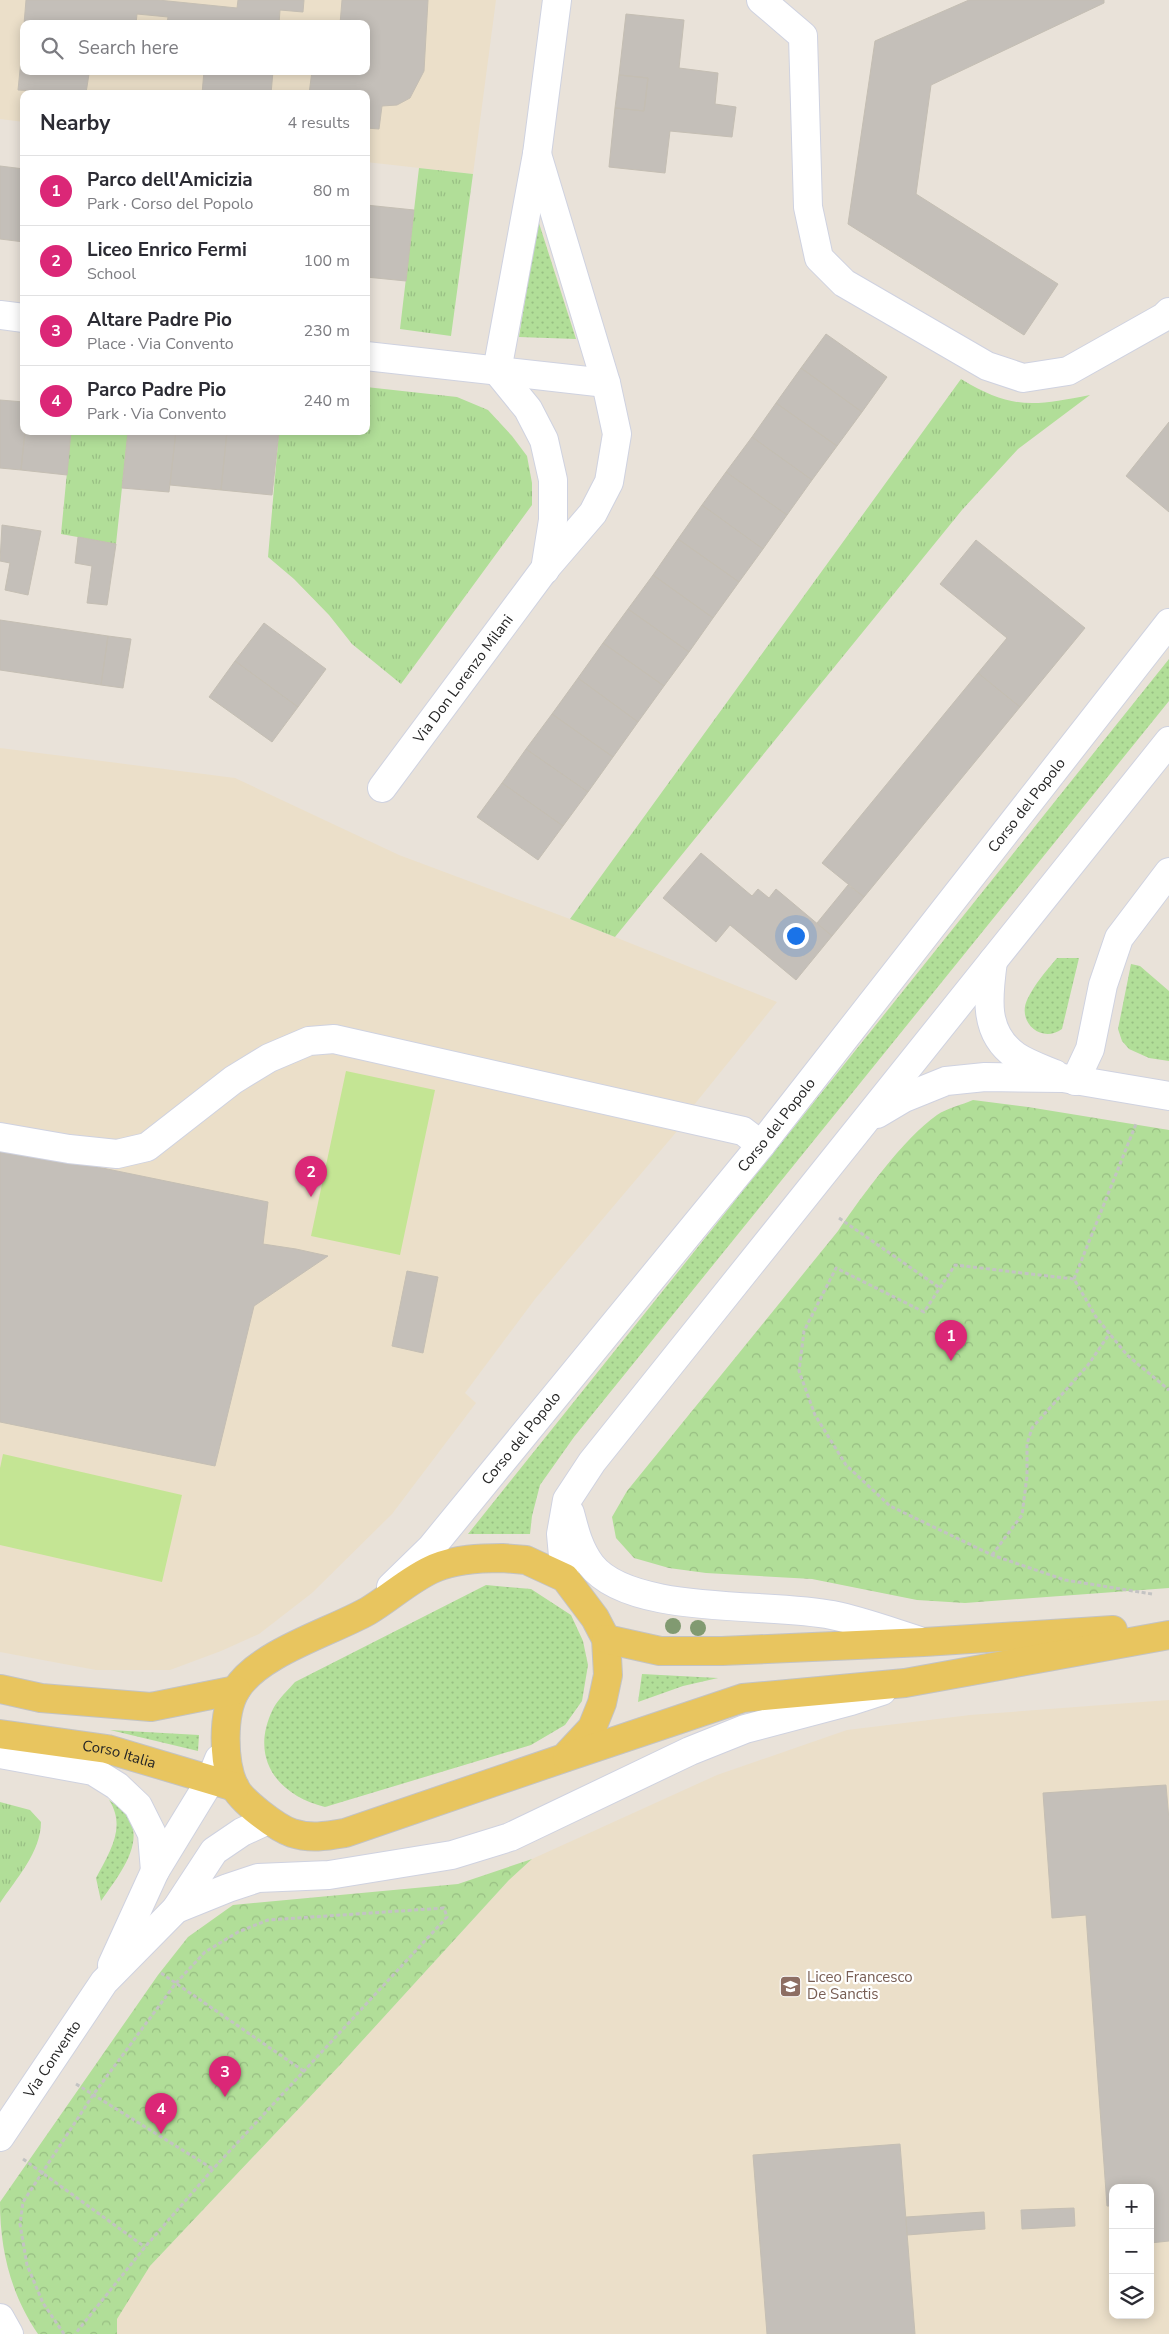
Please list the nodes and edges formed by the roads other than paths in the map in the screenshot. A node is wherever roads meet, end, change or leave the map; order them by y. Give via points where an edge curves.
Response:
1 (557, 0) edge
2 (762, 0) edge
3 (538, 154) junction
4 (1169, 312) edge
5 (0, 315) edge
6 (20, 318) edge
7 (370, 356) edge
8 (497, 371) junction
9 (606, 383) junction
10 (544, 570) junction
11 (1169, 623) edge
12 (1169, 741) edge
13 (382, 788) dead end
14 (1169, 872) edge
15 (992, 961) junction
16 (1069, 1080) junction
17 (1169, 1096) edge
18 (865, 1120) junction
19 (0, 1137) edge
20 (761, 1145) junction
21 (567, 1500) junction
22 (564, 1578) junction
23 (366, 1612) junction
24 (1169, 1626) edge
25 (1169, 1635) edge
26 (606, 1639) junction
27 (924, 1642) junction
28 (905, 1683) junction
29 (0, 1688) edge
30 (236, 1690) junction
31 (0, 1734) edge
32 (0, 1754) edge
33 (564, 1758) junction
34 (222, 1784) junction
35 (268, 1820) junction
36 (154, 1871) junction
37 (176, 1909) junction
38 (104, 1982) junction
39 (0, 2137) edge
40 (0, 2318) edge
41 (8, 2334) edge

1 - 3 street
2 - 4 street via 803,36 808,207 819,258 844,283 987,366 1023,378 1068,371
3 - 8 street
3 - 9 street, Via Don Lorenzo Milani
5 - 6 street
7 - 8 street
8 - 9 street
8 - 10 street via 528,409 544,440 553,480 554,520
9 - 10 street, Via Don Lorenzo Milani via 617,434 609,482 593,513
10 - 13 street, Via Don Lorenzo Milani
11 - 20 street, Corso del Popolo
12 - 15 street
14 - 16 street via 1119,938 1103,985 1090,1049
15 - 16 street via 988,997 990,1021 998,1040 1016,1056
15 - 18 street
16 - 17 street
16 - 18 street via 985,1077 946,1082 904,1098
18 - 21 street via 592,1462
19 - 20 street via 118,1154 147,1147 233,1080 269,1058 309,1041 334,1039 743,1130
20 - 23 street, Corso del Popolo via 431,1548
21 - 22 street via 560,1534
21 - 27 street via 577,1541 592,1566 618,1585 677,1602 832,1615
22 - 23 main road via 526,1560 470,1559 435,1568
22 - 26 main road
23 - 30 main road via 256,1669
24 - 27 main road
25 - 28 main road
26 - 27 main road via 660,1651
26 - 33 main road via 608,1675 602,1703 592,1728
28 - 33 main road via 743,1698
28 - 37 street via 745,1729 690,1751 510,1838 452,1855 329,1875 258,1878
29 - 30 main road via 41,1698 150,1707
30 - 34 main road via 227,1718
31 - 34 main road, Corso Italia via 108,1749
32 - 36 street via 93,1771 117,1786 138,1806 152,1834
33 - 35 main road via 345,1833 317,1838 292,1833
34 - 35 main road
34 - 36 street
35 - 37 street via 242,1832 214,1851
36 - 38 street
37 - 38 street
38 - 39 street, Via Convento
40 - 41 street

